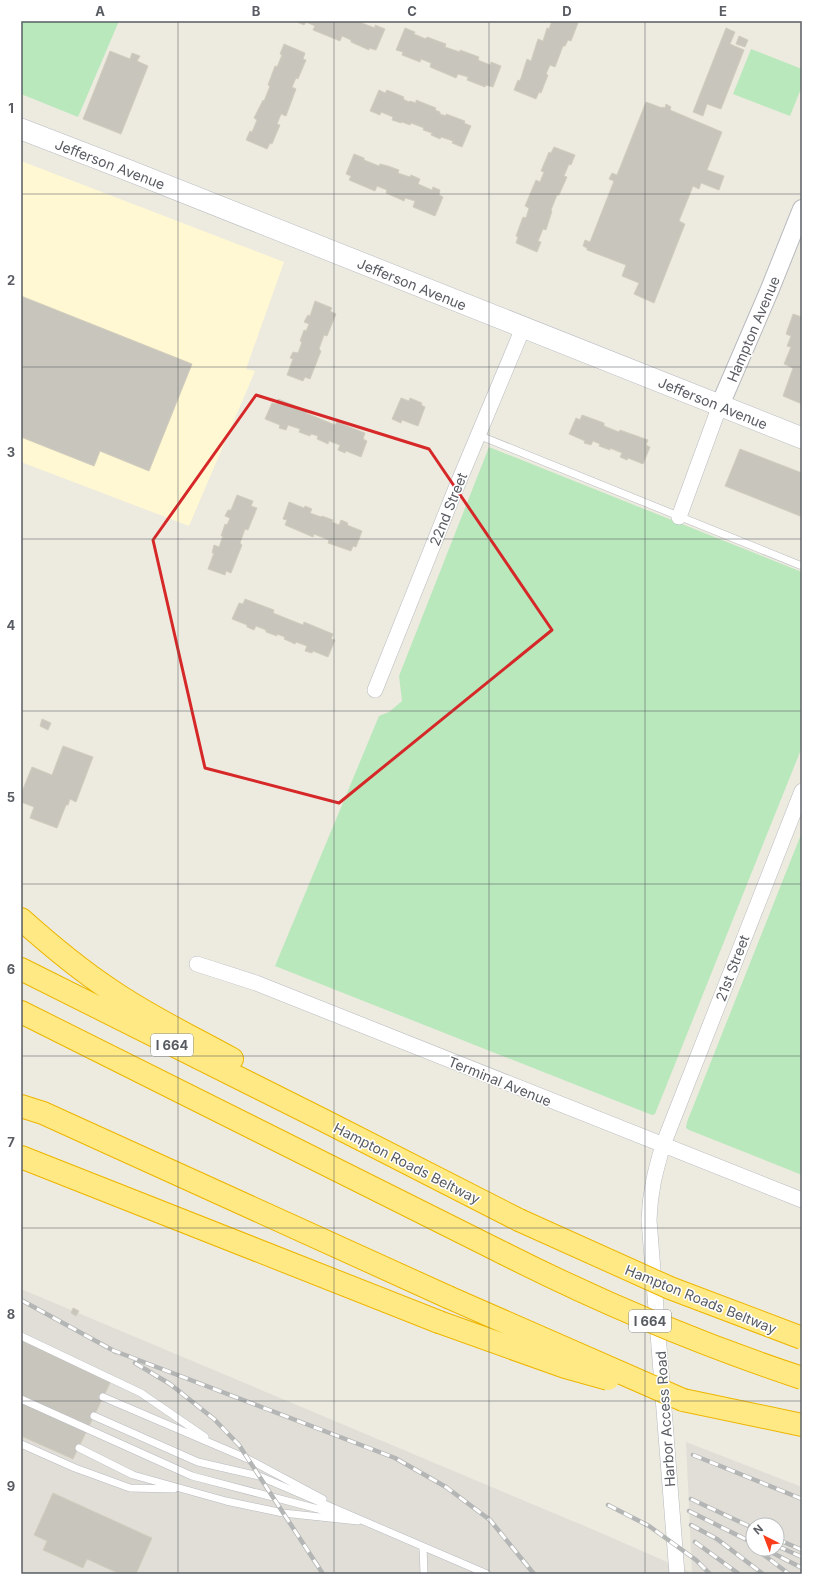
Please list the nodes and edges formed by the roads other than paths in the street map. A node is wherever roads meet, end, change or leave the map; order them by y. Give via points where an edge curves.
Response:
1 (21, 129) edge
2 (802, 209) edge
3 (523, 328) junction
4 (720, 405) junction
5 (478, 435) junction
6 (802, 438) edge
7 (679, 517) junction
8 (802, 566) edge
9 (375, 690) dead end
10 (802, 792) edge
11 (21, 919) edge
12 (197, 964) dead end
13 (21, 969) edge
14 (21, 1012) edge
15 (21, 1106) edge
16 (323, 1120) junction
17 (663, 1145) junction
18 (21, 1157) edge
19 (802, 1200) edge
20 (21, 1336) edge
21 (802, 1338) edge
22 (802, 1378) edge
23 (103, 1397) dead end
24 (21, 1399) edge
25 (683, 1400) junction
26 (94, 1416) dead end
27 (802, 1425) edge
28 (21, 1444) edge
29 (216, 1445) junction
30 (79, 1448) dead end
31 (184, 1489) junction
32 (366, 1522) junction
33 (423, 1547) junction
34 (424, 1574) edge
35 (487, 1574) edge
36 (677, 1574) edge

1 - 3 main road, Jefferson Avenue
2 - 4 street, Hampton Avenue
3 - 4 main road, Jefferson Avenue
3 - 5 street, 22nd Street
4 - 6 main road, Jefferson Avenue
4 - 7 street, Hampton Avenue
5 - 7 lane
5 - 9 street, 22nd Street
7 - 8 lane
10 - 17 street, 21st Street
11 - 16 highway via 80,969 112,991 151,1016 236,1061
12 - 17 street, Terminal Avenue via 256,983
13 - 16 highway, Hampton Roads Beltway / I 664
14 - 22 highway, I 664, bridge via 558,1281 716,1347
15 - 25 highway, bridge via 43,1113 448,1297
16 - 21 highway, Hampton Roads Beltway / I 664, bridge via 519,1220 670,1288
17 - 19 street, Terminal Avenue
17 - 36 street, Harbor Access Road via 654,1174 649,1220
18 - 25 highway, bridge via 440,1322 565,1367
20 - 29 lane via 141,1393
23 - 29 lane
24 - 32 lane via 192,1476
25 - 27 highway
26 - 32 lane via 198,1462 259,1476
28 - 31 lane via 75,1468 130,1488
29 - 32 lane via 248,1459
30 - 31 lane via 133,1475
31 - 32 lane via 283,1513
32 - 33 lane
33 - 34 lane
33 - 35 lane

